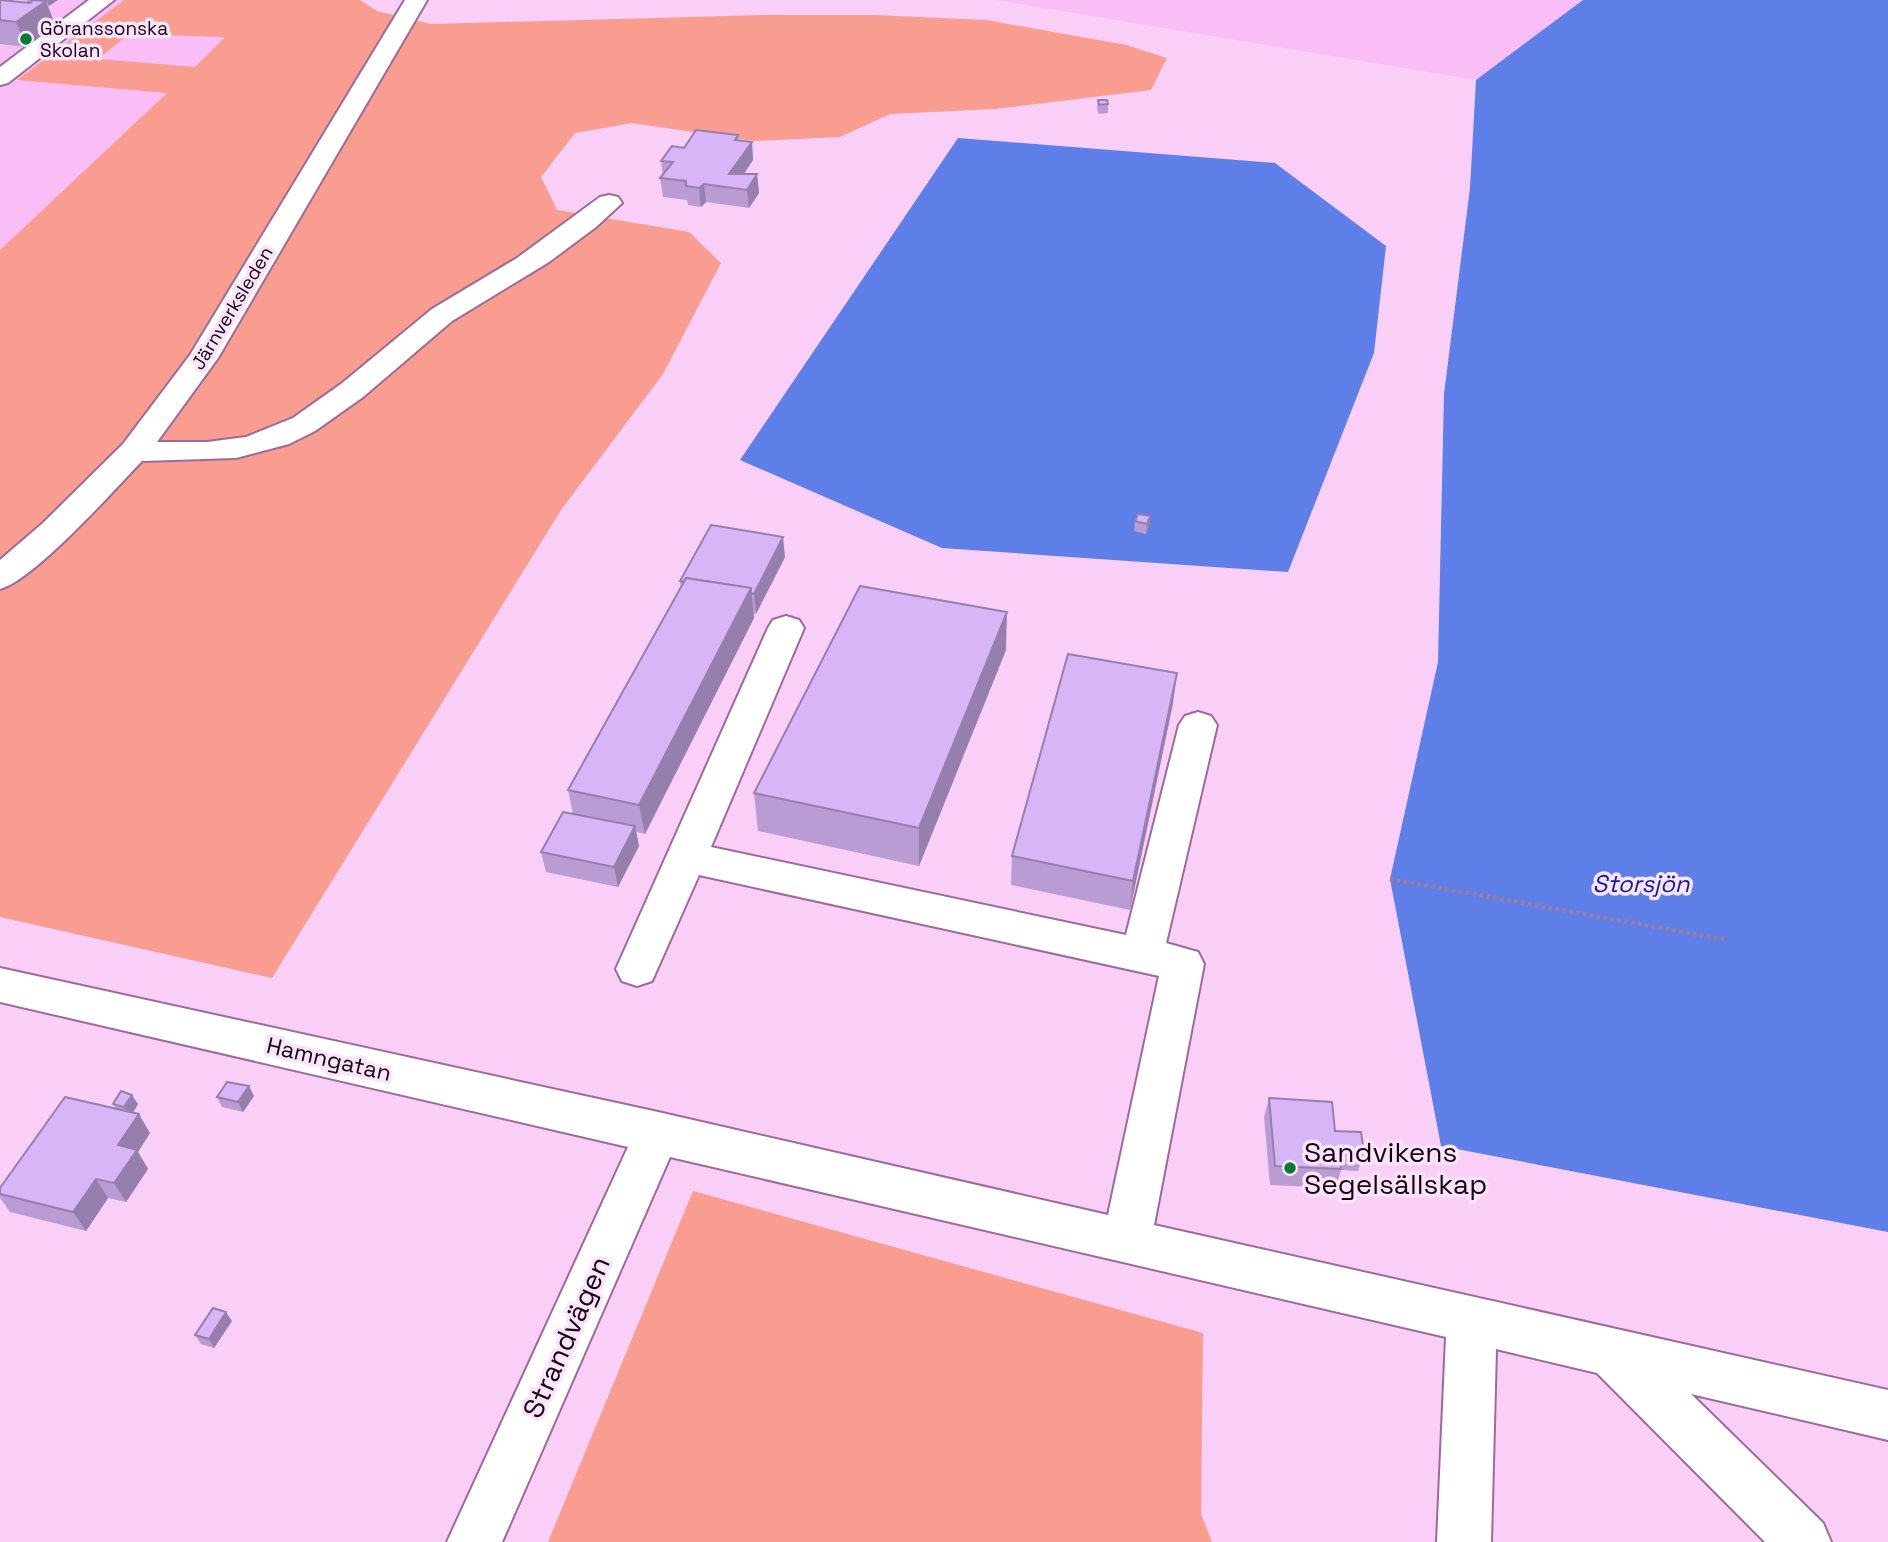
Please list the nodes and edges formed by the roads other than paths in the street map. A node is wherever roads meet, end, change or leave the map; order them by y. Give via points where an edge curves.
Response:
1 (103, 0) edge
2 (416, 0) edge
3 (0, 78) edge
4 (609, 204) dead end
5 (134, 451) junction
6 (0, 578) edge
7 (786, 628) dead end
8 (1198, 725) dead end
9 (688, 857) junction
10 (1142, 954) junction
11 (637, 969) dead end
12 (0, 985) edge
13 (658, 1132) junction
14 (1127, 1242) junction
15 (1472, 1321) junction
16 (1611, 1352) junction
17 (1888, 1415) edge
18 (474, 1542) edge
19 (1464, 1542) edge
20 (1804, 1542) edge

1 - 3 street
2 - 5 street, Järnverksleden via 203,358
4 - 5 street via 574,233 439,318 354,388 287,433 253,446 200,452
5 - 6 street, Järnverksleden
7 - 9 street
8 - 10 street
9 - 10 street
9 - 11 street
10 - 14 street via 1183,964
12 - 13 street, Hamngatan
13 - 14 street, Hamngatan
13 - 18 street, Strandvägen
14 - 15 street, Hamngatan
15 - 16 street, Hamngatan
15 - 19 street
16 - 17 street, Hamngatan
16 - 20 street

